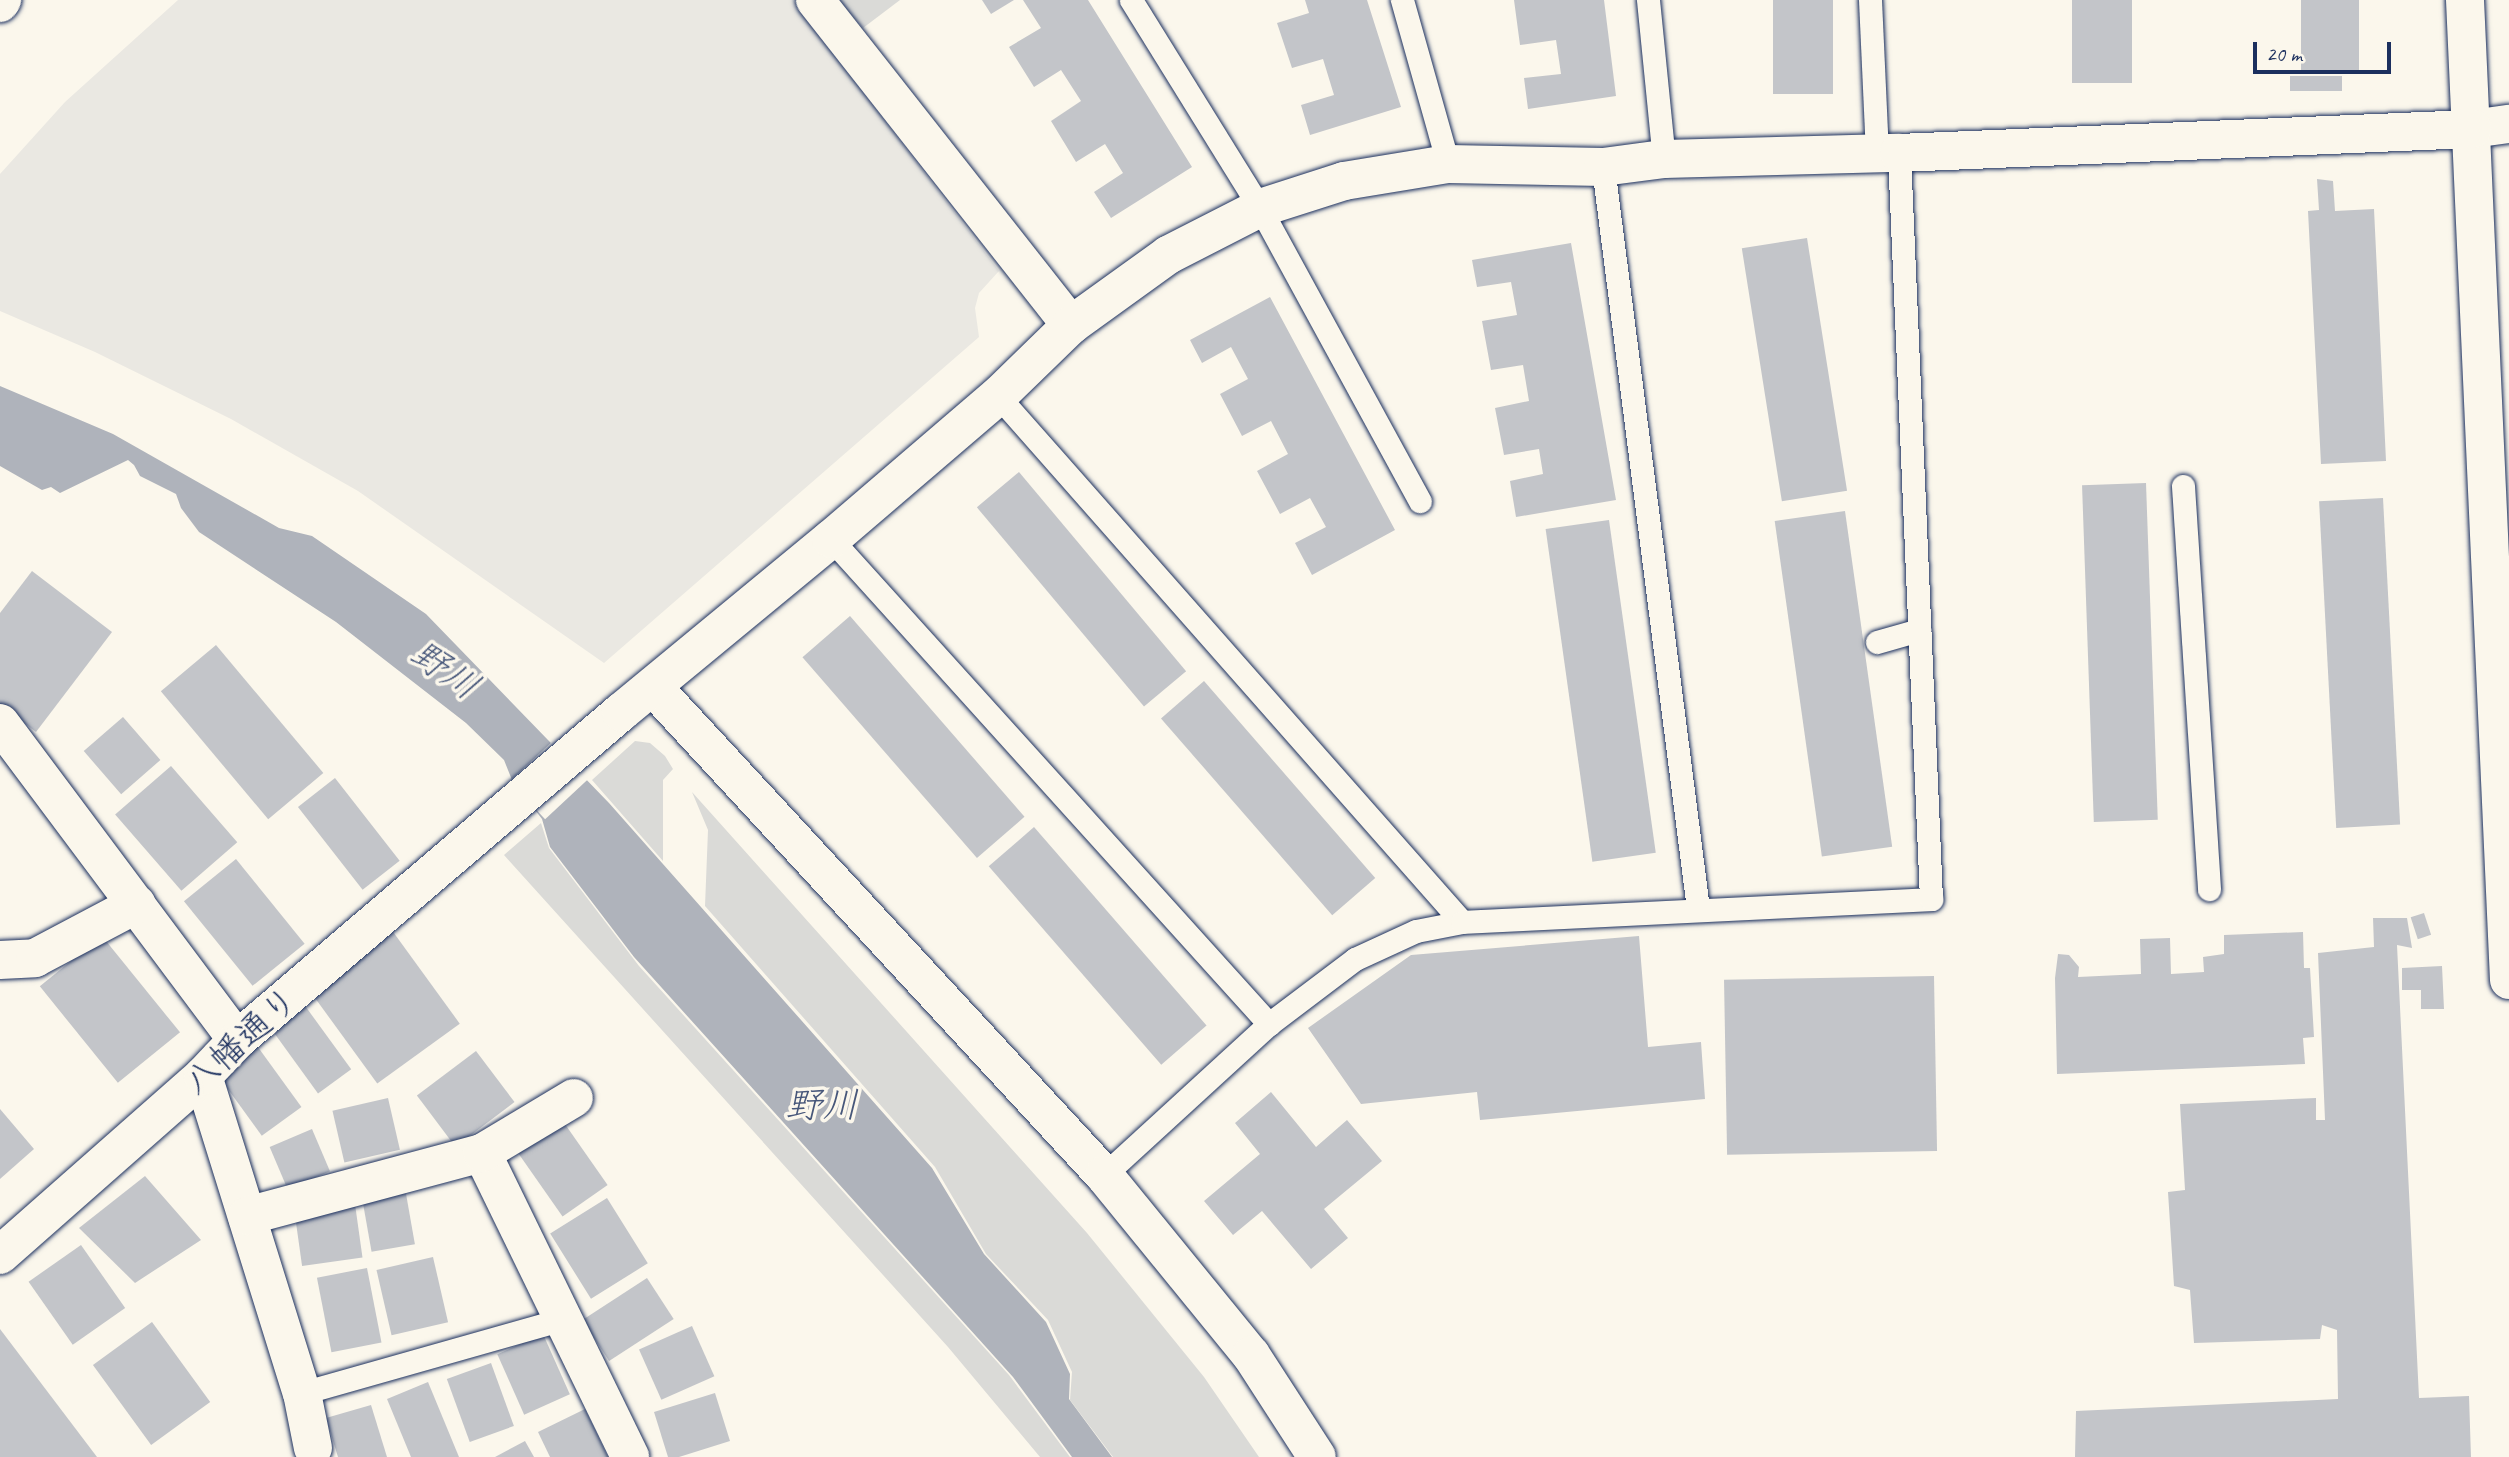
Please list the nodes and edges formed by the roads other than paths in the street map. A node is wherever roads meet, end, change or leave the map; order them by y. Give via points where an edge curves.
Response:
1 (815, 0) edge
2 (1131, 0) edge
3 (1402, 0) edge
4 (1648, 0) edge
5 (1870, 0) edge
6 (2465, 0) edge
7 (2509, 124) edge
8 (2472, 129) junction
9 (1888, 153) junction
10 (1664, 159) junction
11 (1448, 164) junction
12 (1603, 167) junction
13 (1260, 208) junction
14 (1071, 325) junction
15 (998, 396) junction
16 (2183, 486) dead end
17 (1420, 501) dead end
18 (831, 539) junction
19 (1919, 630) junction
20 (1877, 642) dead end
21 (653, 687) junction
22 (0, 723) edge
23 (2209, 889) dead end
24 (137, 904) junction
25 (1698, 909) junction
26 (1462, 922) junction
27 (0, 960) edge
28 (2509, 980) edge
29 (1269, 1024) junction
30 (237, 1040) junction
31 (203, 1076) junction
32 (574, 1098) dead end
33 (482, 1153) junction
34 (1104, 1175) junction
35 (247, 1216) junction
36 (0, 1255) edge
37 (564, 1320) junction
38 (302, 1393) junction
39 (309, 1454) edge
40 (630, 1457) edge
41 (1317, 1457) edge

1 - 14 street
2 - 13 lane
3 - 11 lane
4 - 10 lane
5 - 9 lane
6 - 8 street
7 - 8 street, 八幡通り
8 - 9 street, 八幡通り
8 - 28 street
9 - 10 street, 八幡通り
9 - 19 lane
10 - 12 street, 八幡通り
11 - 12 street, 八幡通り
11 - 13 street, 八幡通り via 1344,181
12 - 25 lane
13 - 14 street, 八幡通り via 1168,255
13 - 17 lane
14 - 15 street, 八幡通り
15 - 18 street, 八幡通り
15 - 26 lane
16 - 23 lane
18 - 21 street, 八幡通り
18 - 29 lane
19 - 20 lane
19 - 25 lane via 1930,899
21 - 30 street, 八幡通り
21 - 34 street
22 - 24 street
24 - 27 street via 35,958
24 - 30 street
25 - 26 lane
26 - 29 lane via 1416,932 1355,960
29 - 34 lane
30 - 31 street, 八幡通り
31 - 35 street
31 - 36 street, 八幡通り
32 - 33 street
33 - 35 street
33 - 37 street
34 - 41 street via 1251,1355
35 - 38 street
37 - 38 lane
37 - 40 street
38 - 39 street

